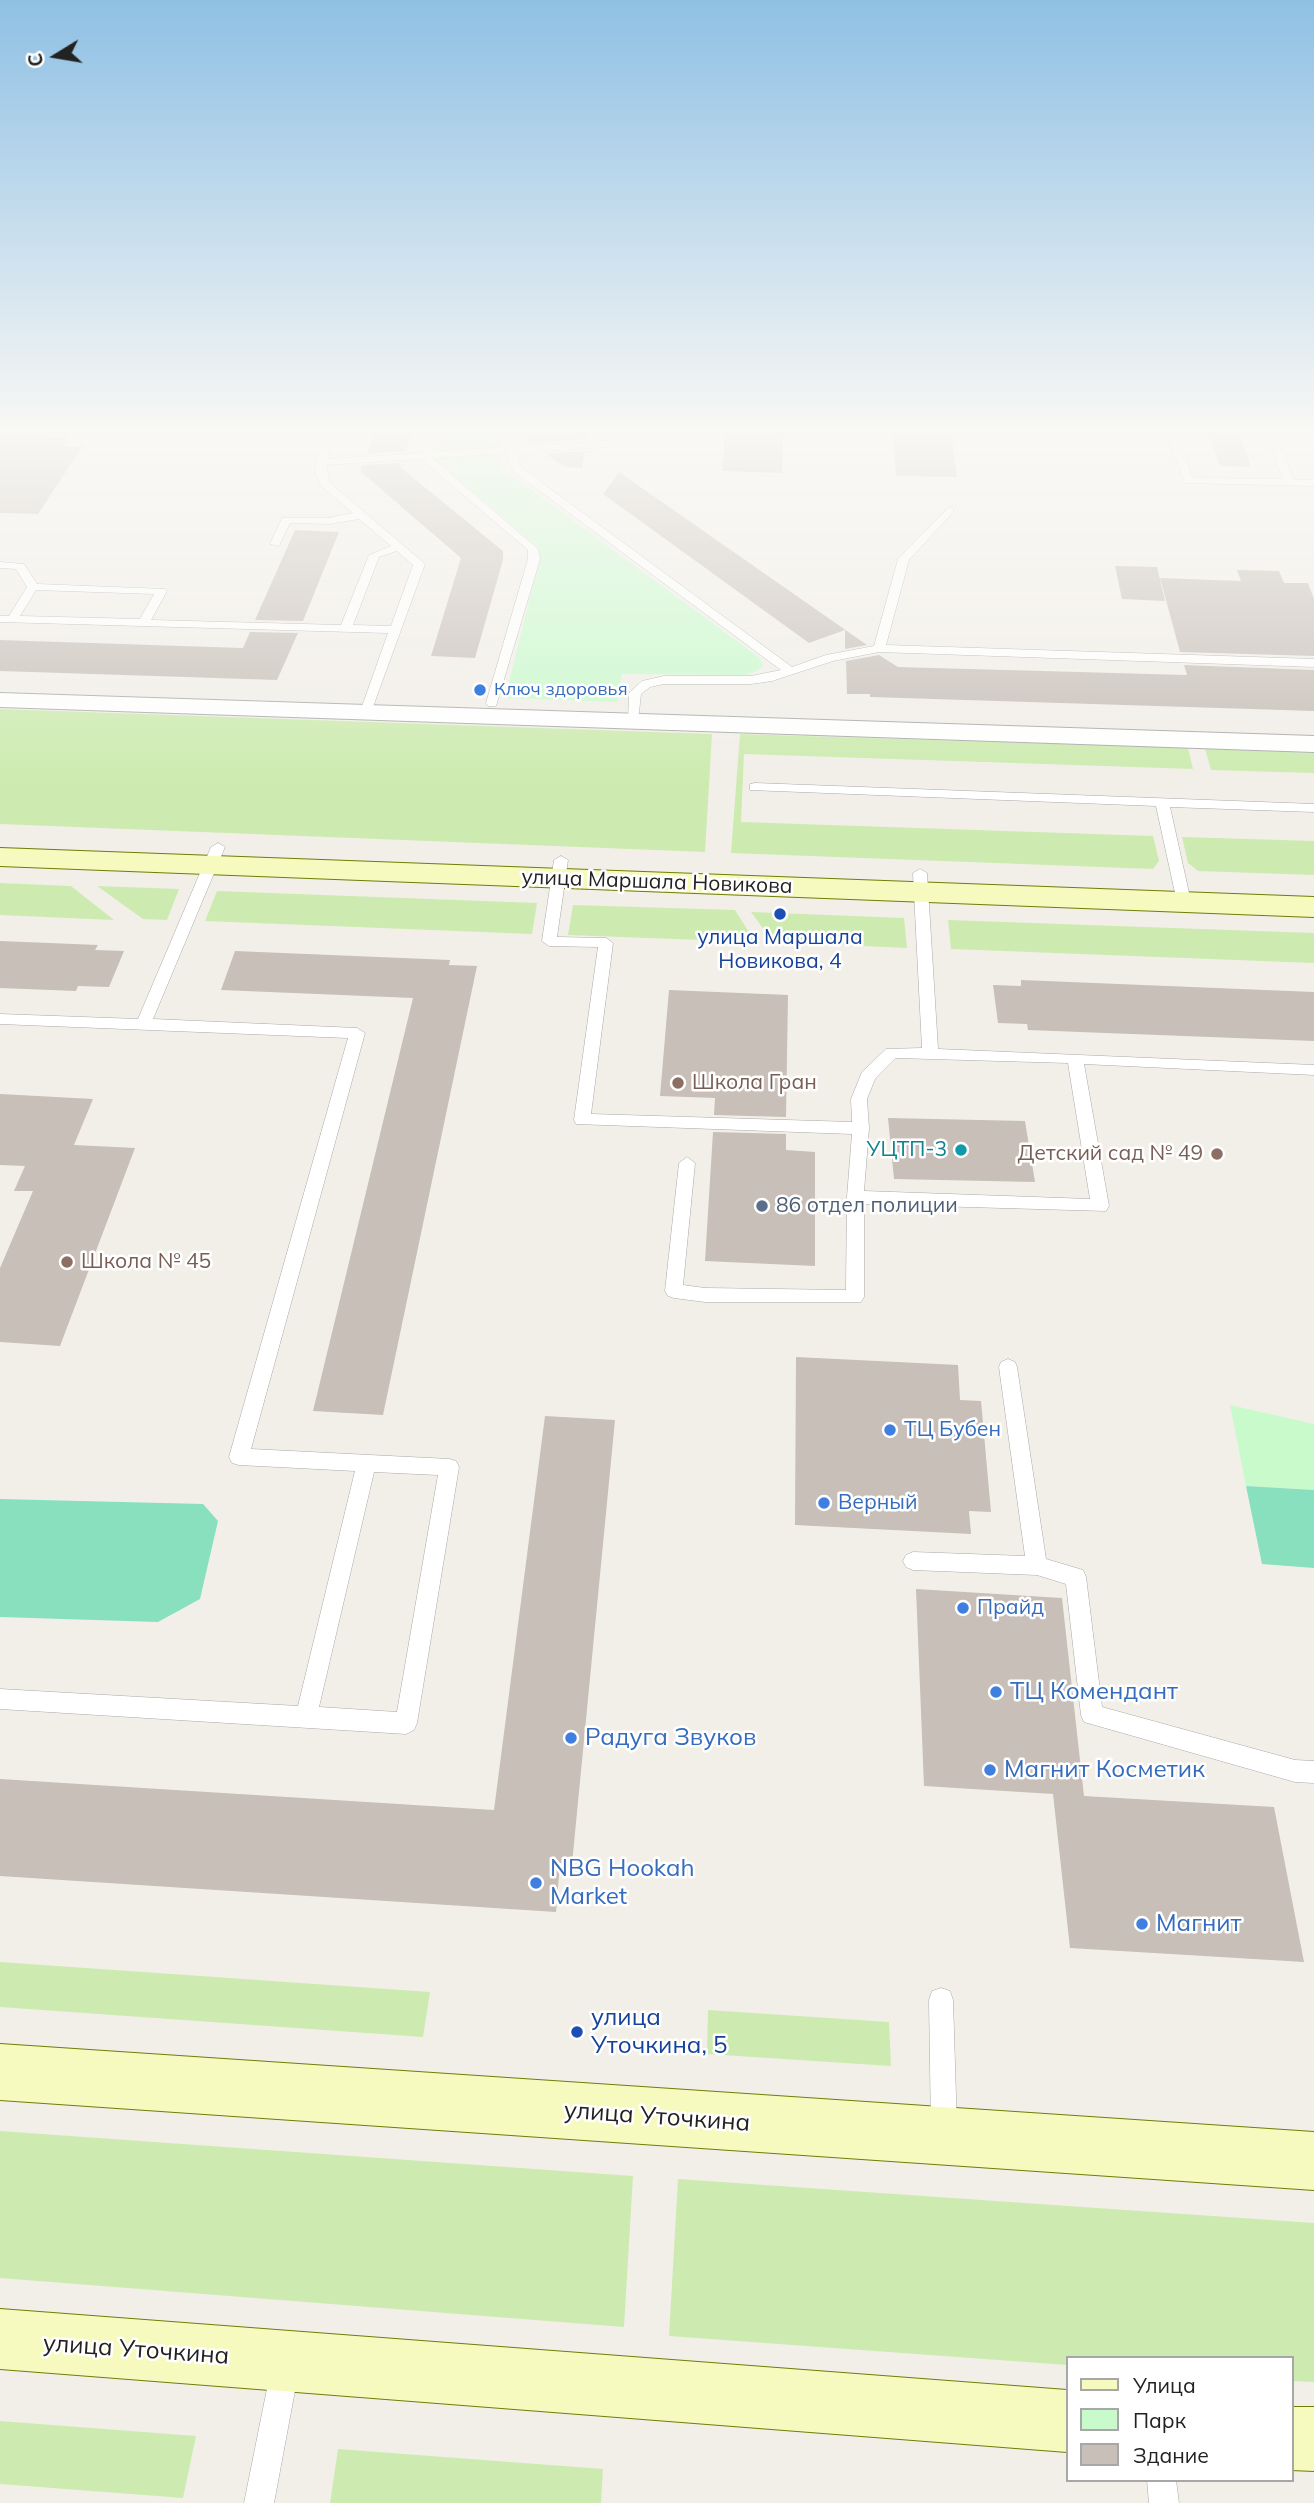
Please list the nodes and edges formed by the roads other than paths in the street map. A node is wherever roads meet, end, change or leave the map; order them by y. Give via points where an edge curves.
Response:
1 (391, 550) edge
2 (403, 550) edge
3 (533, 550) edge
4 (626, 550) edge
5 (912, 550) edge
6 (0, 565) edge
7 (33, 587) junction
8 (6, 619) edge
9 (144, 622) junction
10 (346, 628) junction
11 (394, 631) junction
12 (879, 649) junction
13 (1314, 663) edge
14 (790, 671) junction
15 (0, 700) edge
16 (492, 703) dead end
17 (366, 712) junction
18 (632, 721) junction
19 (1314, 744) edge
20 (755, 787) dead end
21 (1162, 803) junction
22 (1314, 808) edge
23 (0, 838) edge
24 (214, 856) junction
25 (0, 857) edge
26 (560, 869) junction
27 (920, 883) junction
28 (1314, 888) edge
29 (1182, 893) junction
30 (1314, 907) edge
31 (0, 1018) edge
32 (143, 1024) junction
33 (930, 1052) junction
34 (1075, 1058) junction
35 (1314, 1070) edge
36 (860, 1128) junction
37 (687, 1163) dead end
38 (855, 1197) junction
39 (1009, 1367) dead end
40 (367, 1462) junction
41 (913, 1561) dead end
42 (1037, 1566) junction
43 (0, 1699) edge
44 (306, 1718) junction
45 (1314, 1772) edge
46 (941, 2000) dead end
47 (0, 2072) edge
48 (944, 2136) junction
49 (1314, 2161) edge
50 (0, 2339) edge
51 (287, 2361) junction
52 (1066, 2421) edge
53 (1293, 2438) edge
54 (1314, 2439) edge
55 (1161, 2482) edge
56 (259, 2503) edge
57 (1164, 2503) edge

1 - 10 lane via 374,555
2 - 11 lane via 419,564
3 - 16 lane
4 - 14 lane
5 - 12 lane via 904,559
6 - 7 lane via 20,566
7 - 8 lane
7 - 9 lane via 161,591
8 - 9 lane
9 - 10 lane
10 - 11 lane
11 - 17 lane
12 - 13 lane
12 - 14 lane
14 - 18 lane via 751,680 646,684 635,693
15 - 17 street
17 - 18 street
18 - 19 street
20 - 21 lane
21 - 22 lane
21 - 29 lane
23 - 24 street, улица Маршала Новикова
24 - 25 street, улица Маршала Новикова
24 - 26 street, улица Маршала Новикова
24 - 32 lane
26 - 27 street, улица Маршала Новикова
26 - 36 lane via 549,940 606,943 582,1120
27 - 29 street, улица Маршала Новикова
27 - 33 lane
28 - 29 street, улица Маршала Новикова
29 - 30 street, улица Маршала Новикова
31 - 32 lane
32 - 40 lane via 358,1033 239,1457
33 - 34 lane
33 - 36 lane via 892,1053 868,1076 859,1099
34 - 35 lane
34 - 38 lane via 1100,1206
36 - 38 lane
37 - 38 lane via 674,1292 855,1297
39 - 42 lane
40 - 44 lane
40 - 44 lane via 449,1467 406,1723
41 - 42 lane
42 - 45 lane via 1076,1577 1092,1715 1296,1771
43 - 44 lane
46 - 48 lane
47 - 48 street, улица Уточкина
48 - 49 street, улица Уточкина
50 - 51 street, улица Уточкина
51 - 52 street, улица Уточкина
51 - 56 lane
53 - 54 street
55 - 57 lane

